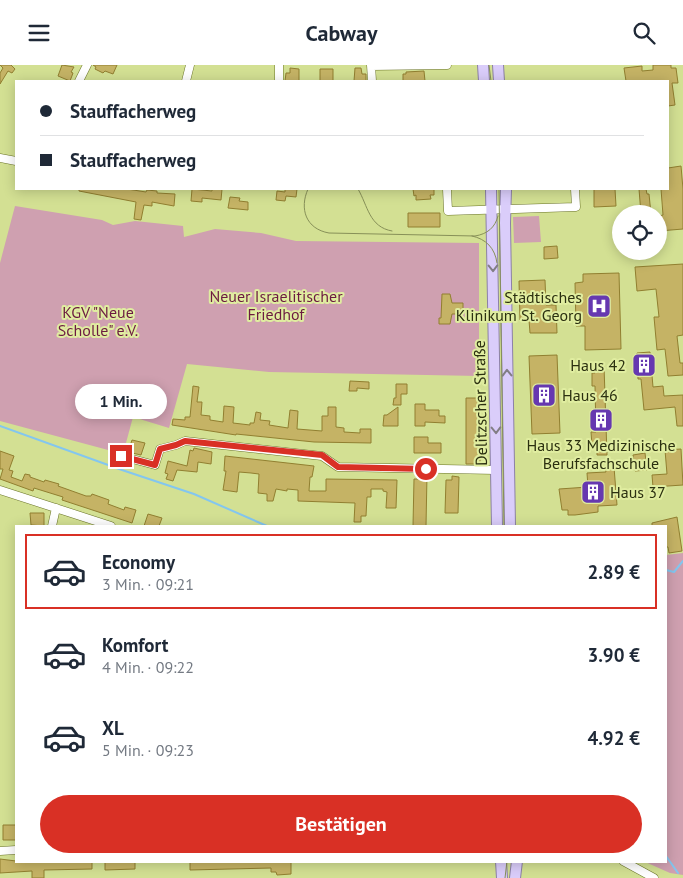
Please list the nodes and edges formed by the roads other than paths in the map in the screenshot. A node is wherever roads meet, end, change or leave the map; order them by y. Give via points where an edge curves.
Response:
1 (87, 65) edge
2 (190, 65) edge
3 (279, 65) edge
4 (371, 65) edge
5 (447, 65) edge
6 (483, 65) edge
7 (498, 65) edge
8 (80, 80) edge
9 (186, 80) edge
10 (279, 80) edge
11 (372, 80) edge
12 (484, 80) edge
13 (499, 80) edge
14 (0, 158) edge
15 (15, 161) edge
16 (447, 190) edge
17 (491, 190) edge
18 (506, 190) edge
19 (575, 190) edge
20 (492, 210) junction
21 (505, 210) junction
22 (121, 456) dead end
23 (496, 470) junction
24 (0, 490) edge
25 (56, 508) junction
26 (52, 525) edge
27 (108, 525) edge
28 (497, 525) edge
29 (510, 525) edge
30 (15, 850) edge
31 (0, 851) edge
32 (501, 863) edge
33 (517, 863) edge
34 (627, 863) edge
35 (502, 878) edge
36 (515, 878) edge
37 (654, 878) edge

1 - 8 street
2 - 9 street
3 - 10 street
4 - 5 street
4 - 11 street
6 - 12 main road
7 - 13 main road
14 - 15 street
16 - 20 street via 448,211
17 - 20 main road, Delitzscher Straße
18 - 21 main road, Delitzscher Straße
19 - 21 street via 576,207
20 - 21 street
20 -> 23 main road, Delitzscher Straße
29 -> 21 main road, Delitzscher Straße
22 - 23 street via 155,465 160,449 185,441 322,455 338,467
23 - 28 main road, Delitzscher Straße
24 - 25 street
25 - 26 street
25 - 27 street
30 - 31 street
32 - 35 main road
33 - 36 main road
34 - 37 street

